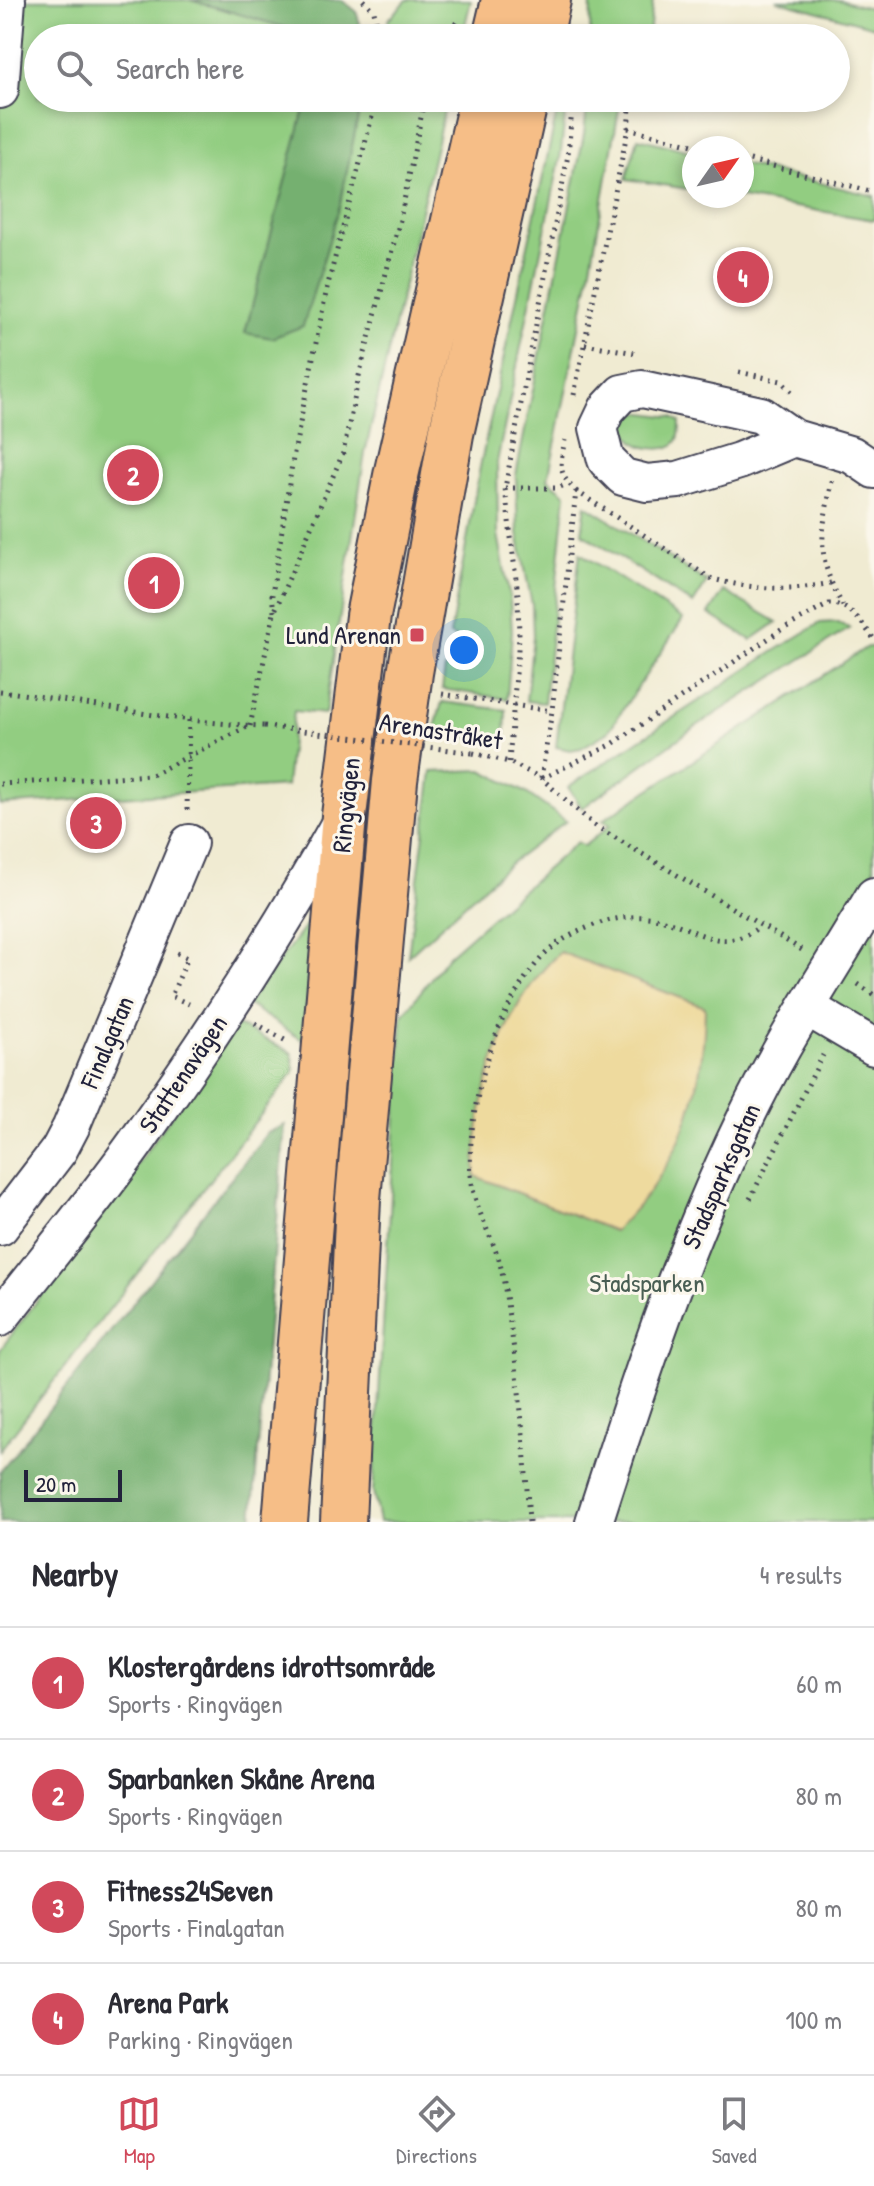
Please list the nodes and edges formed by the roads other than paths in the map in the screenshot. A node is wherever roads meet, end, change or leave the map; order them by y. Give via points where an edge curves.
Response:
1 (7, 0) edge
2 (504, 0) edge
3 (548, 0) edge
4 (498, 24) edge
5 (543, 24) edge
6 (0, 90) edge
7 (479, 112) edge
8 (523, 112) edge
9 (794, 438) junction
10 (874, 470) edge
11 (344, 816) junction
12 (189, 843) road end
13 (874, 896) edge
14 (808, 1008) junction
15 (874, 1047) edge
16 (0, 1227) edge
17 (0, 1318) edge
18 (285, 1522) edge
19 (343, 1522) edge
20 (594, 1522) edge

1 - 6 street
2 - 4 main road
3 - 5 main road
7 - 11 main road, Ringvägen via 368,616
8 - 19 main road, Ringvägen via 451,434 395,781 358,1199
9 - 9 street via 761,415 642,389 622,393 598,428 606,460 623,477 647,483 678,480
9 - 10 street via 852,455
11 - 17 street, Stattenavägen via 297,901 134,1146
11 - 18 main road, Ringvägen
12 - 16 street, Finalgatan via 71,1127
13 - 14 street, Stadsparksgatan via 846,976
14 - 15 street
14 - 20 street, Stadsparksgatan via 755,1099 674,1282

